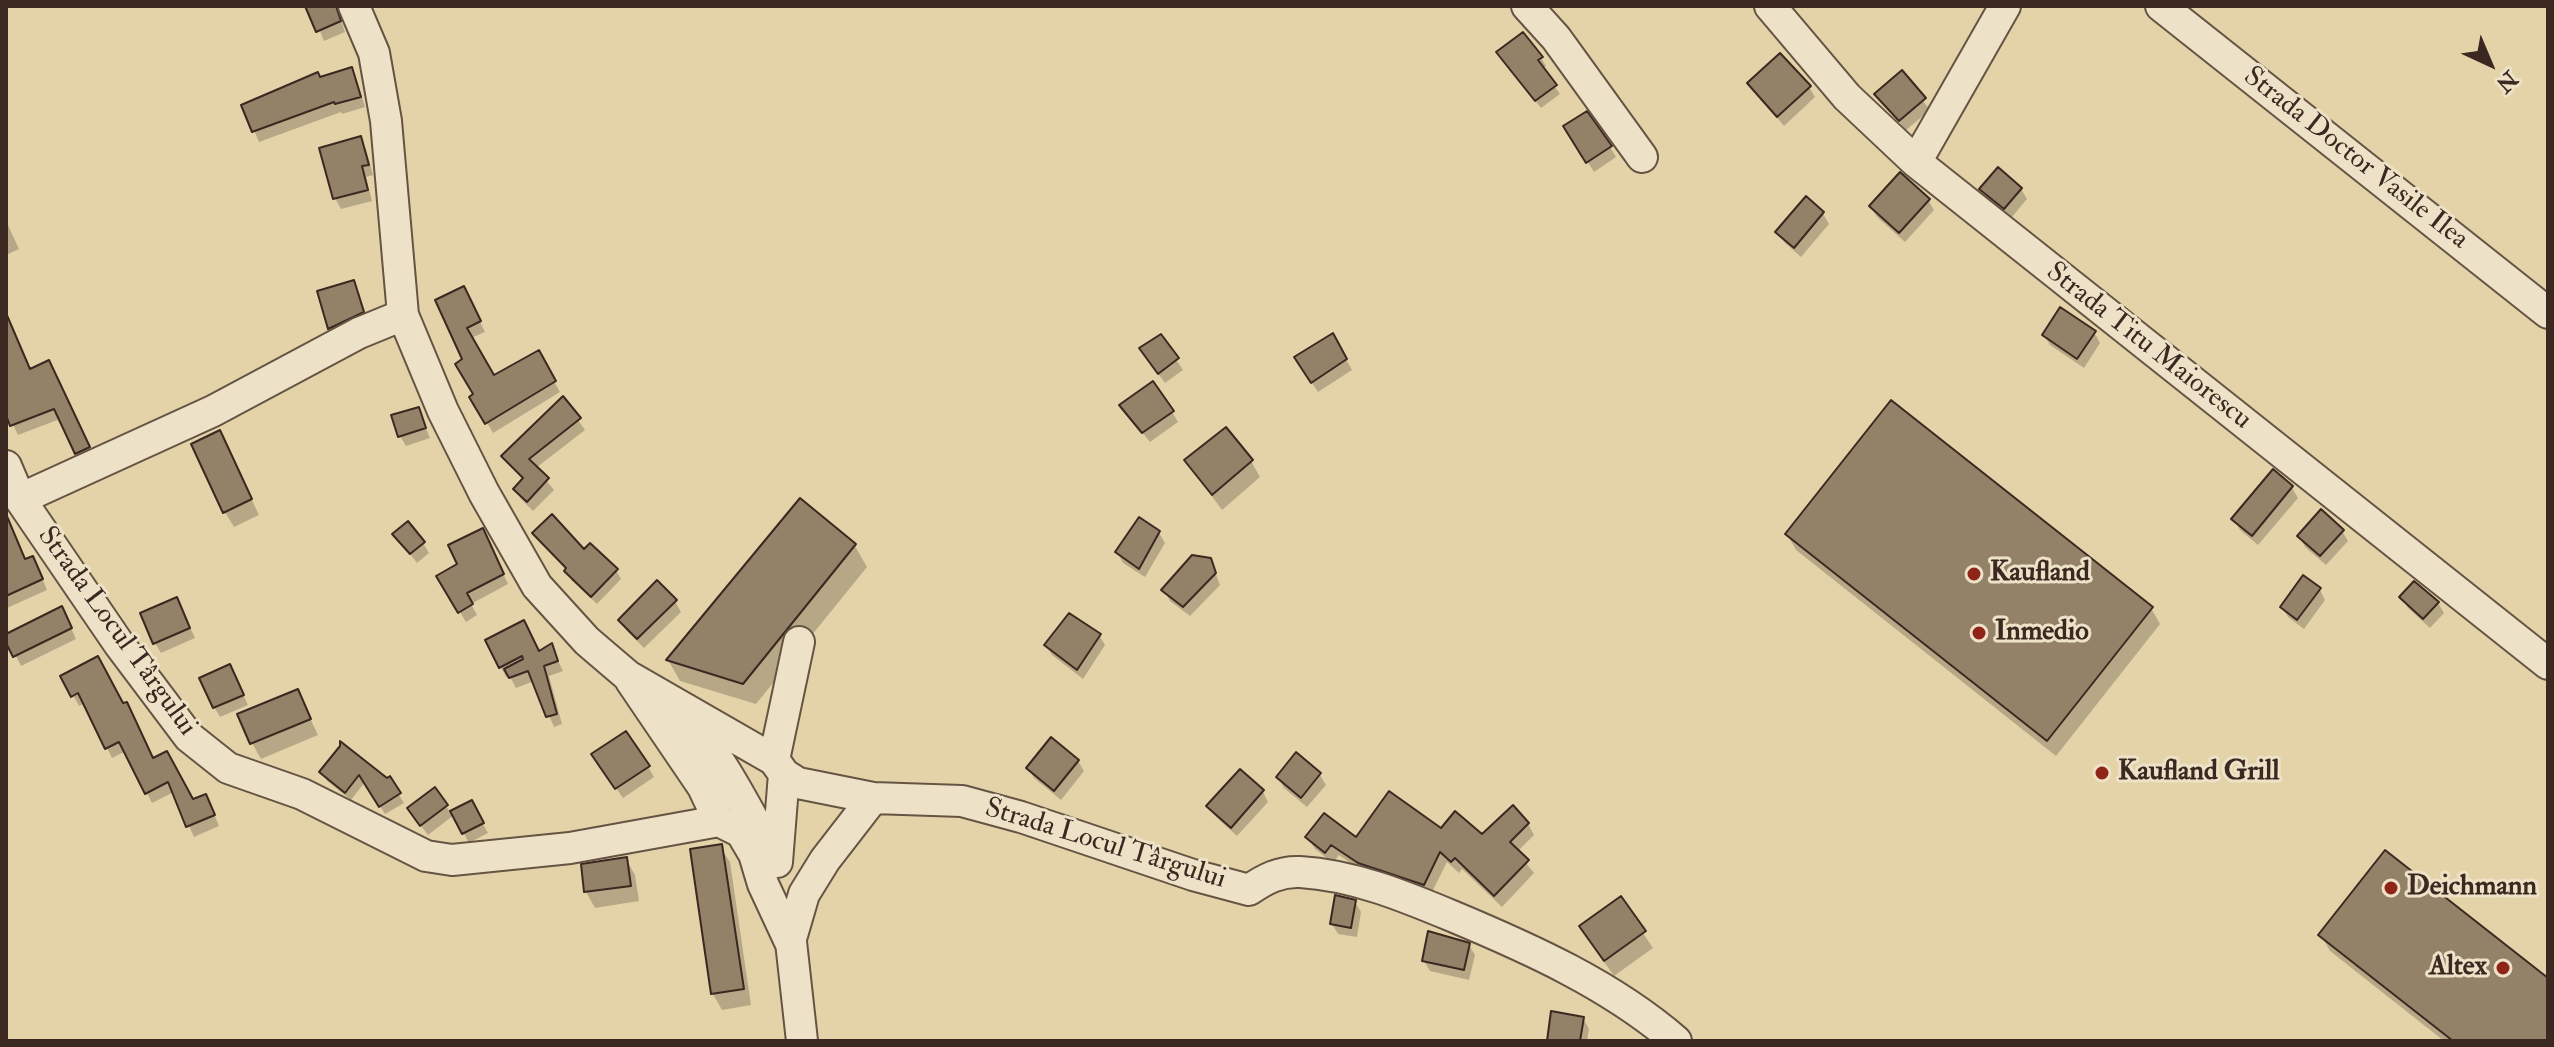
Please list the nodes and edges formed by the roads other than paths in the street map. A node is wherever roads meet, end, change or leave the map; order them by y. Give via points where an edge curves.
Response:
1 (354, 6) edge
2 (1527, 6) edge
3 (1770, 6) edge
4 (2005, 6) edge
5 (2161, 6) edge
6 (1642, 157) dead end
7 (1916, 162) junction
8 (2548, 313) edge
9 (403, 315) junction
10 (6, 466) edge
11 (20, 499) junction
12 (799, 642) dead end
13 (2548, 664) edge
14 (628, 676) junction
15 (779, 767) junction
16 (873, 798) junction
17 (733, 816) junction
18 (777, 862) junction
19 (790, 942) junction
20 (802, 1041) edge
21 (1676, 1041) edge

1 - 9 street, Strada Locul Târgului via 374,53 386,121
2 - 6 street
3 - 7 street, Strada Titu Maiorescu via 1847,97
4 - 7 street
5 - 8 street, Strada Doctor Vasile Ilea
7 - 13 street, Strada Titu Maiorescu
9 - 11 street, Strada Locul Târgului via 213,411
9 - 14 street, Strada Locul Târgului via 443,411 537,586
10 - 11 street, Strada Locul Târgului
11 - 17 street, Strada Locul Târgului via 189,737 228,768 302,794 426,856 452,860 570,848
12 - 15 street
14 - 15 street, Strada Locul Târgului
14 - 17 street, Strada Locul Târgului via 703,787
14 - 17 street, Strada Locul Târgului via 695,729 713,753
15 - 16 street, Strada Locul Târgului via 798,783
15 - 18 street, Strada Locul Târgului
16 - 19 street, Strada Locul Târgului via 804,894
16 - 21 street, Strada Locul Târgului via 962,801 1249,890 1271,875 1298,872 1397,893 1574,972
17 - 18 street, Strada Locul Târgului
17 - 19 street, Strada Locul Târgului
18 - 19 street, Strada Locul Târgului
19 - 20 street, Strada Locul Târgului

